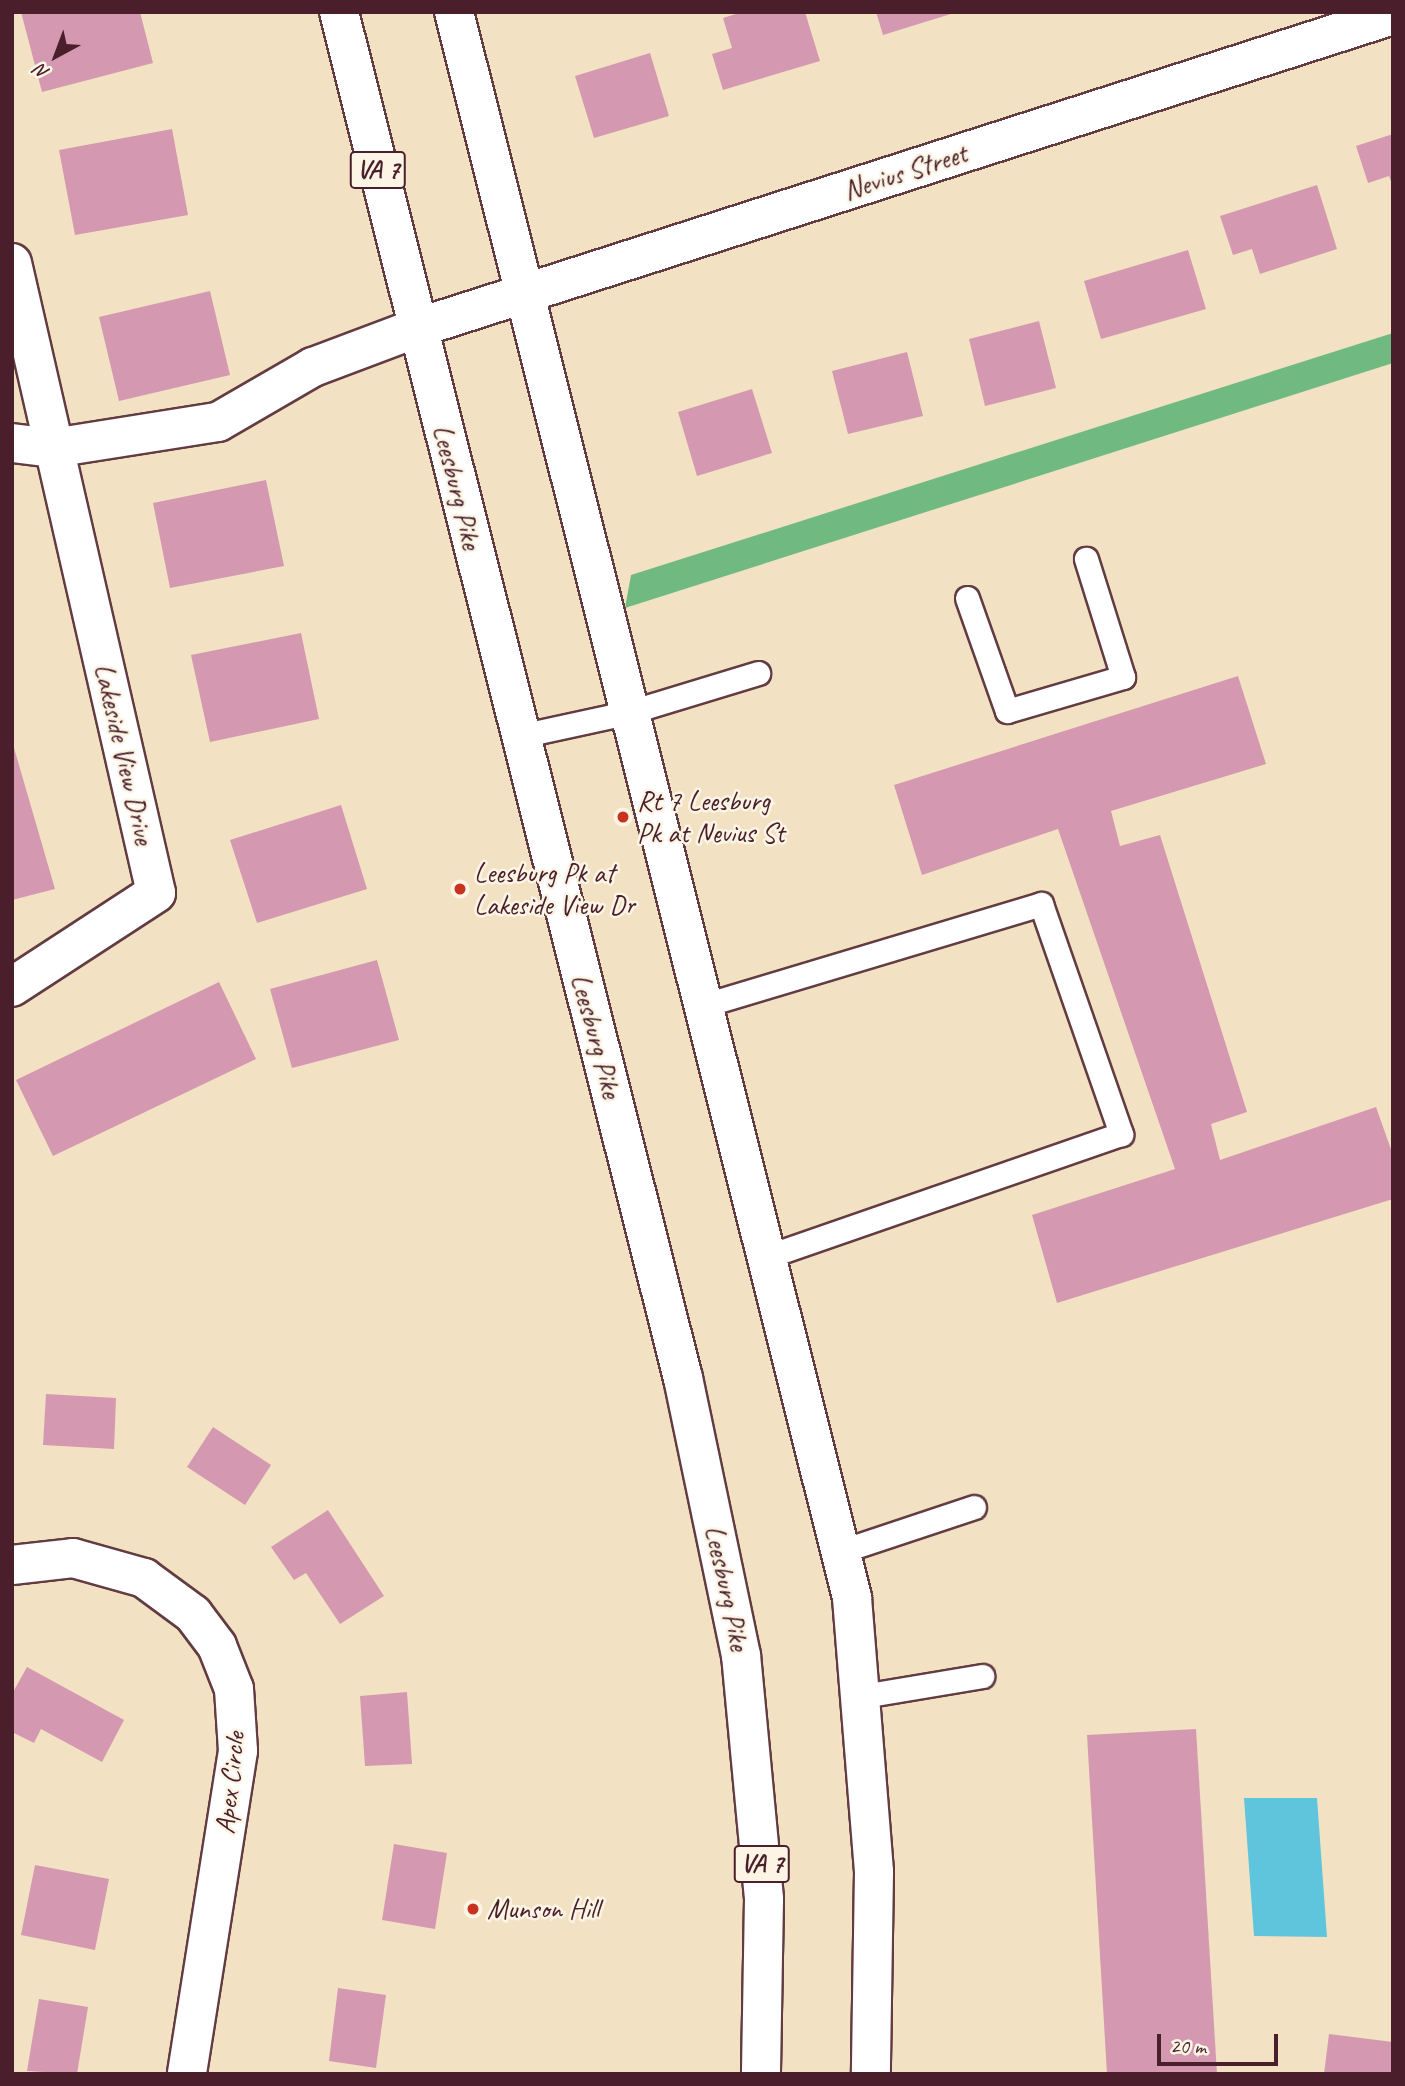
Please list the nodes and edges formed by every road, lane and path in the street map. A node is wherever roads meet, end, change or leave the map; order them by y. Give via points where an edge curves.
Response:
1 (339, 12) edge
2 (454, 12) edge
3 (1393, 15) edge
4 (12, 264) edge
5 (524, 294) junction
6 (417, 328) junction
7 (12, 443) edge
8 (53, 448) junction
9 (1086, 559) dead end
10 (967, 598) dead end
11 (758, 673) dead end
12 (631, 712) junction
13 (520, 736) junction
14 (12, 987) edge
15 (705, 1005) junction
16 (769, 1256) junction
17 (974, 1507) dead end
18 (842, 1551) junction
19 (12, 1565) edge
20 (982, 1676) dead end
21 (863, 1696) junction
22 (187, 2074) edge
23 (761, 2074) edge
24 (872, 2074) edge

1 - 6 street, Leesburg Pike / VA 7
2 - 5 street
3 - 5 street, Nevius Street
4 - 8 street, Lakeside View Drive
5 - 6 street, Nevius Street
5 - 12 street
6 - 8 street via 313,367 218,422
6 - 13 street, Leesburg Pike / VA 7
7 - 8 street
8 - 14 street, Lakeside View Drive via 156,893
9 - 10 lane via 1123,677 1007,711
11 - 12 lane
12 - 13 lane
12 - 15 street
13 - 23 street, Leesburg Pike / VA 7 via 683,1377 741,1655 762,1873
15 - 16 street
15 - 16 lane via 1041,904 1121,1134
16 - 18 street
17 - 18 lane
18 - 21 street
19 - 22 street, Apex Circle via 73,1558 144,1578 194,1614 216,1646 234,1689 238,1751
20 - 21 lane
21 - 24 street via 874,1872

